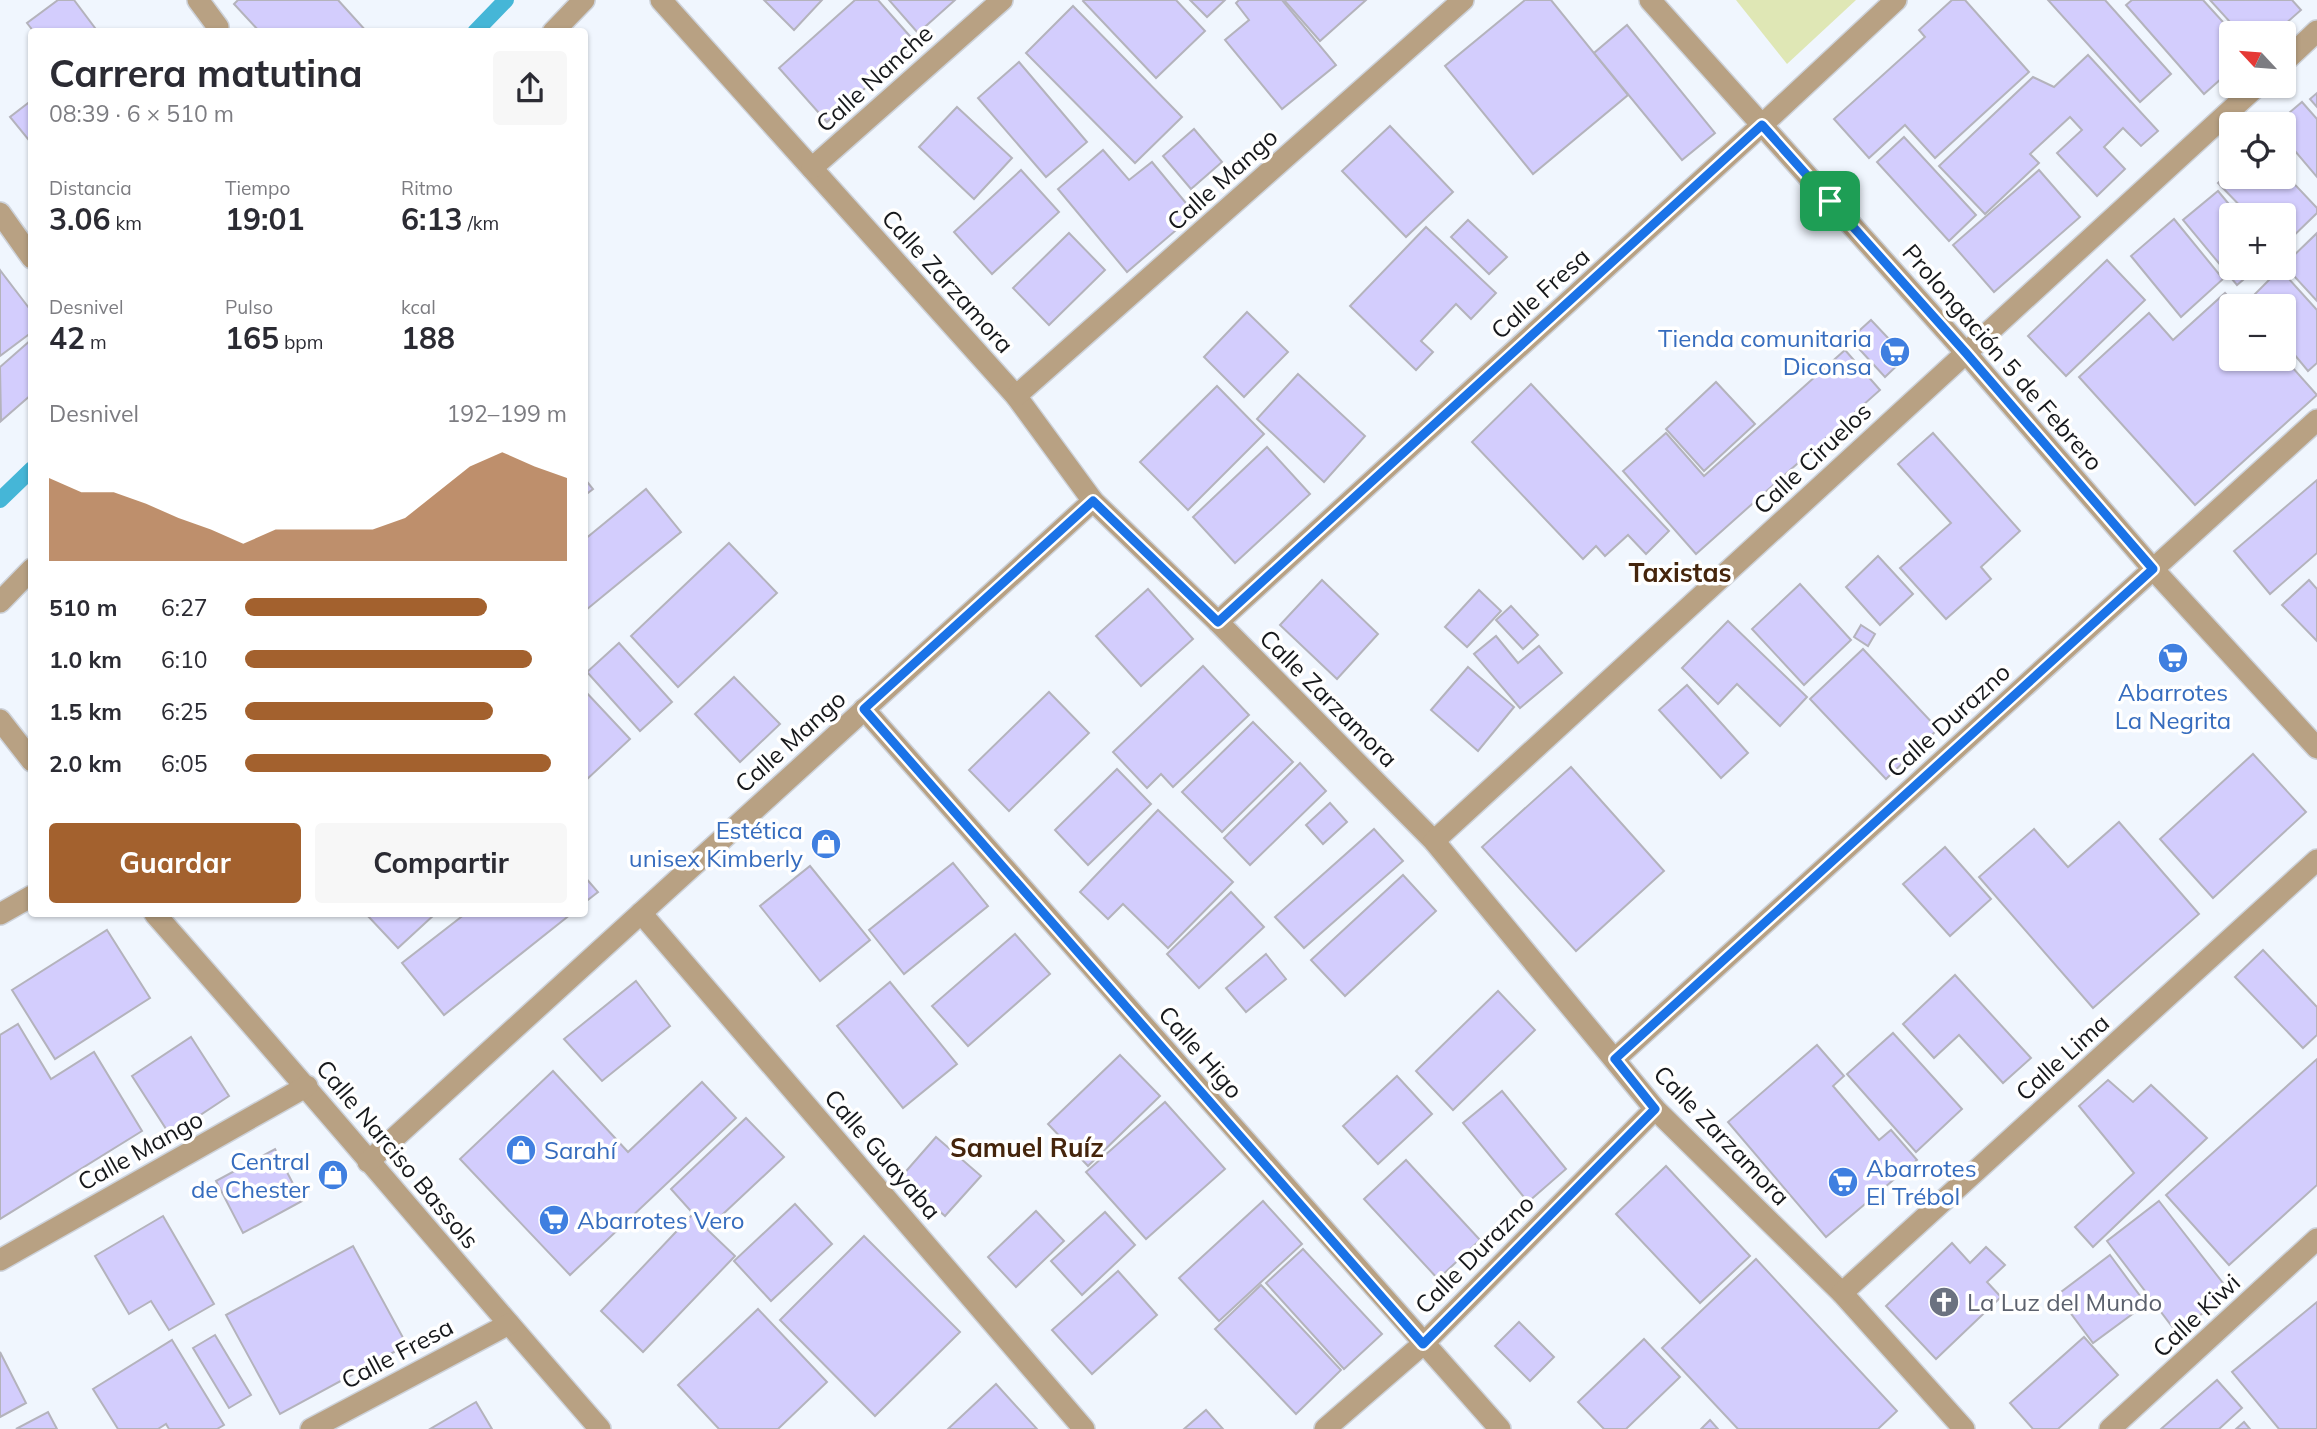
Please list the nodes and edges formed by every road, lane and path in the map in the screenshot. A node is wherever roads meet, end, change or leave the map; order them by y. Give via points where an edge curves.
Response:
1 (198, 0) edge
2 (584, 0) edge
3 (661, 0) edge
4 (1002, 0) edge
5 (1462, 0) edge
6 (1650, 0) edge
7 (1896, 0) edge
8 (218, 27) dead end
9 (557, 28) edge
10 (2317, 31) edge
11 (2296, 51) edge
12 (2245, 98) edge
13 (1762, 125) junction
14 (812, 168) junction
15 (0, 214) edge
16 (28, 252) edge
17 (1966, 353) junction
18 (1016, 396) junction
19 (2317, 420) edge
20 (1093, 501) junction
21 (2153, 569) junction
22 (28, 573) edge
23 (0, 602) edge
24 (1218, 622) junction
25 (864, 709) junction
26 (0, 719) edge
27 (2317, 748) edge
28 (28, 756) edge
29 (1434, 841) junction
30 (2317, 860) edge
31 (28, 898) edge
32 (641, 913) junction
33 (0, 914) edge
34 (158, 917) edge
35 (1615, 1059) junction
36 (307, 1086) junction
37 (1655, 1109) junction
38 (368, 1162) junction
39 (2317, 1239) edge
40 (0, 1260) edge
41 (1842, 1293) junction
42 (509, 1324) junction
43 (1423, 1344) junction
44 (311, 1429) edge
45 (600, 1429) edge
46 (1084, 1429) edge
47 (1325, 1429) edge
48 (1500, 1429) edge
49 (1964, 1429) edge
50 (2110, 1429) edge

1 - 8 street
2 - 9 street
3 - 14 street, Calle Zarzamora
4 - 14 street, Calle Nanche
5 - 18 street, Calle Mango
6 - 13 street, Prolongación 5 de Febrero
7 - 13 street, Calle Fresa
10 - 11 street
12 - 17 street, Calle Ciruelos
13 - 17 street, Prolongación 5 de Febrero
13 - 24 street, Calle Fresa
14 - 18 street, Calle Zarzamora
15 - 16 street
17 - 21 street, Prolongación 5 de Febrero
17 - 29 street, Calle Ciruelos
18 - 20 street, Calle Zarzamora
19 - 21 street, Calle Durazno
20 - 24 street, Calle Zarzamora
20 - 25 street, Calle Mango
21 - 27 street, Prolongación 5 de Febrero
21 - 35 street, Calle Durazno
22 - 23 street
24 - 29 street, Calle Zarzamora
25 - 32 street, Calle Mango
25 - 43 street, Calle Higo
26 - 28 street
29 - 35 street, Calle Zarzamora
30 - 41 street, Calle Lima
31 - 33 street
32 - 38 street, Calle Mango
32 - 46 street, Calle Guayaba
34 - 36 street, Calle Narciso Bassols
35 - 37 street, Calle Zarzamora
36 - 38 street, Calle Narciso Bassols
36 - 40 street, Calle Mango
37 - 41 street, Calle Zarzamora
37 - 43 street, Calle Durazno
38 - 42 street, Calle Narciso Bassols
39 - 50 street, Calle Kiwi
41 - 49 street, Calle Zarzamora
42 - 44 street, Calle Fresa
42 - 45 street, Calle Narciso Bassols
43 - 47 street, Calle Durazno
43 - 48 street, Calle Higo

